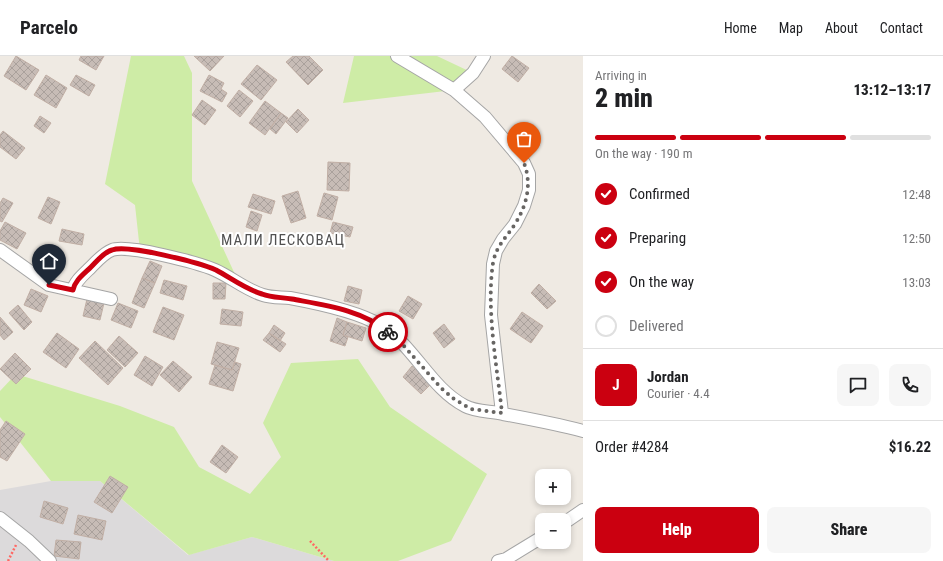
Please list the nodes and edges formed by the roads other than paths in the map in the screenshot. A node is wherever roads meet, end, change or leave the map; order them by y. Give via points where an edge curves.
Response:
1 (397, 56) edge
2 (484, 56) edge
3 (454, 90) junction
4 (0, 250) edge
5 (73, 290) junction
6 (111, 299) dead end
7 (502, 413) junction
8 (583, 431) edge
9 (583, 510) edge
10 (0, 518) edge
11 (571, 518) edge
12 (535, 540) edge
13 (50, 561) edge
14 (498, 561) edge

1 - 3 street
2 - 3 street via 473,73
3 - 7 street via 485,117 524,163 529,174 529,190 524,206 515,224 502,239 493,264 491,315
4 - 5 street via 49,285
5 - 6 street
5 - 7 street via 76,282 103,255 112,250 140,251 187,261 214,270 262,294 337,309 381,325 454,399 471,409
7 - 8 street
9 - 11 street
10 - 13 street
12 - 14 street

